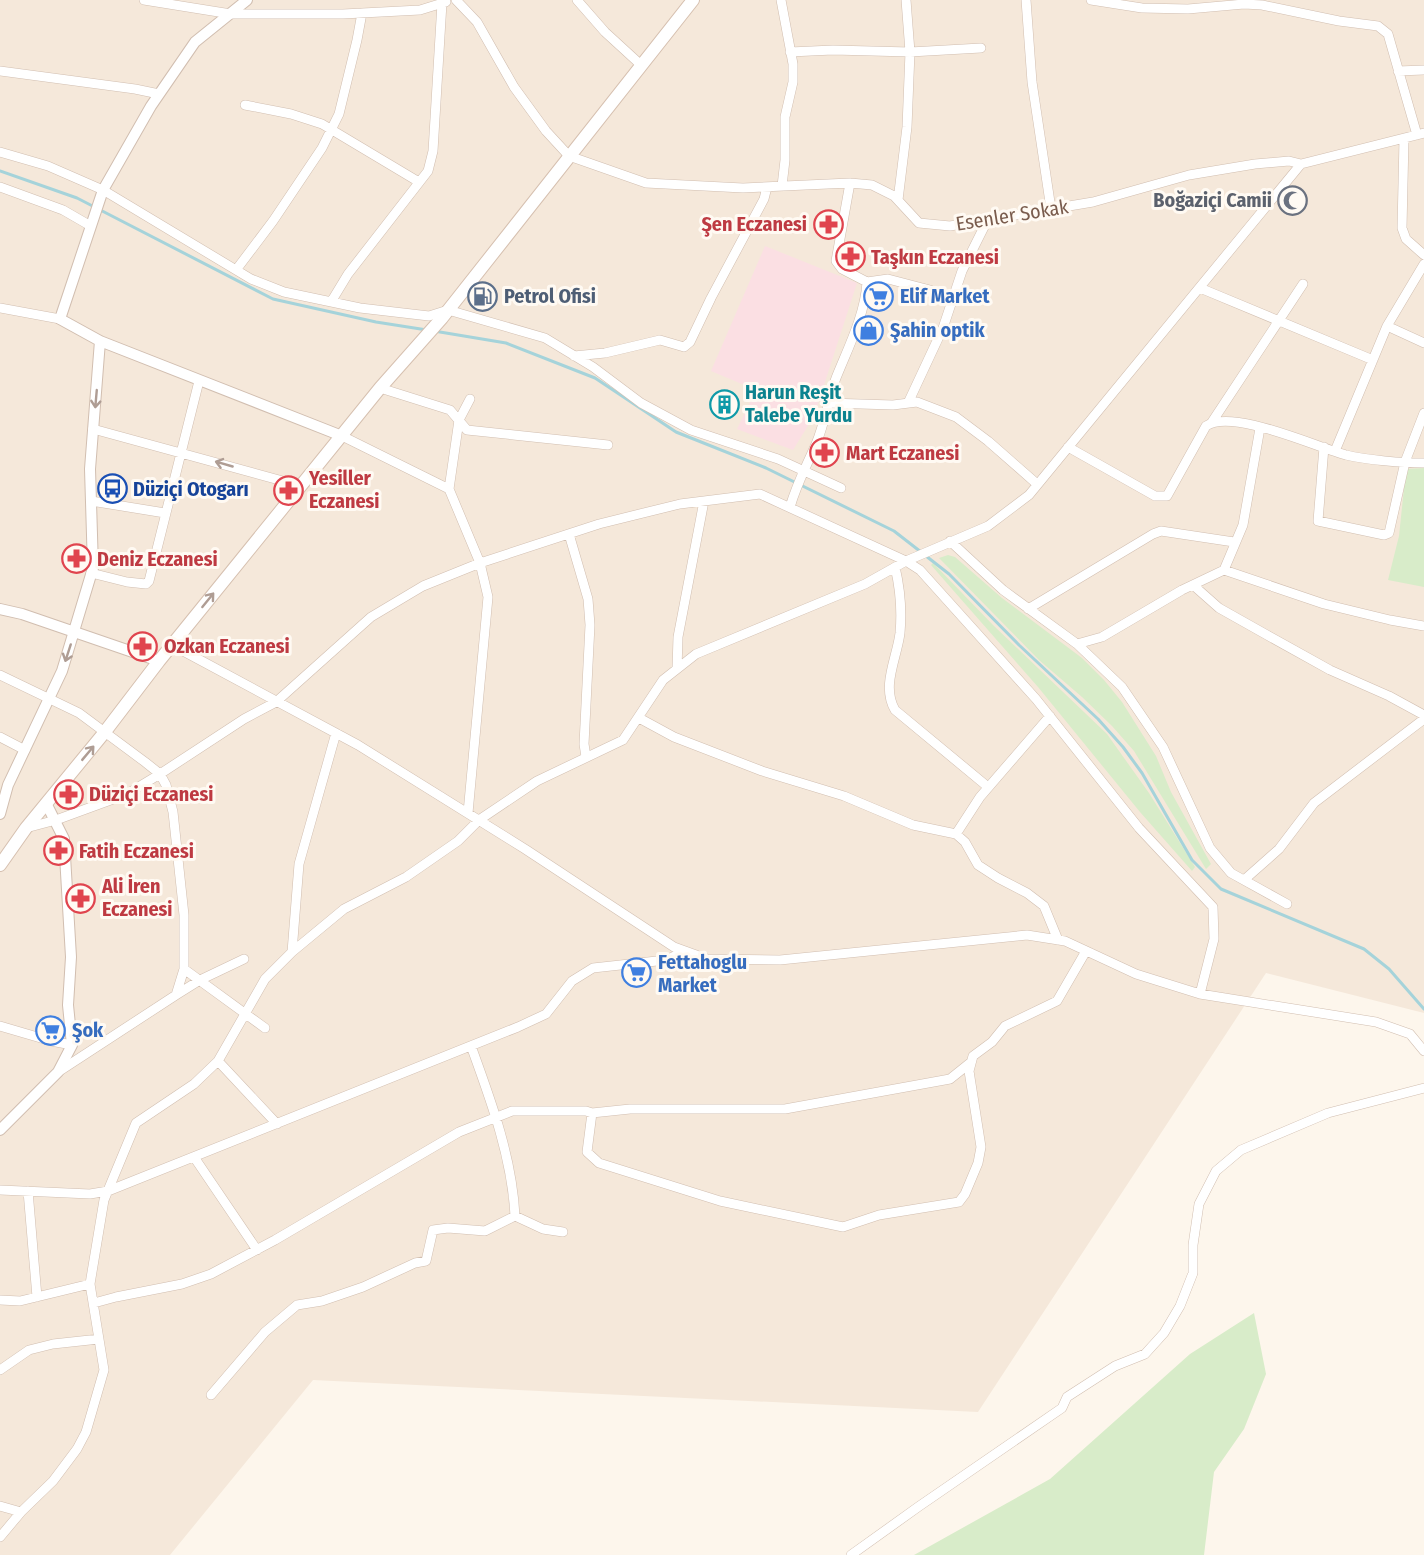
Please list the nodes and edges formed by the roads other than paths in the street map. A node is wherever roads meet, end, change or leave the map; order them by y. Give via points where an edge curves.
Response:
1 (144, 0) edge
2 (247, 0) edge
3 (456, 0) edge
4 (577, 0) edge
5 (693, 0) edge
6 (781, 0) edge
7 (906, 0) edge
8 (1026, 0) edge
9 (1091, 0) edge
10 (447, 1) edge
11 (1263, 2) edge
12 (183, 3) edge
13 (362, 13) junction
14 (231, 14) junction
15 (981, 48) dead end
16 (790, 52) junction
17 (910, 52) junction
18 (641, 65) junction
19 (1424, 70) edge
20 (0, 71) edge
21 (1398, 71) junction
22 (159, 94) junction
23 (245, 105) dead end
24 (331, 130) junction
25 (1421, 134) edge
26 (1404, 139) junction
27 (0, 152) edge
28 (569, 156) junction
29 (1301, 164) junction
30 (419, 182) junction
31 (850, 183) junction
32 (782, 186) junction
33 (0, 187) edge
34 (767, 187) junction
35 (102, 192) junction
36 (898, 200) junction
37 (1052, 209) junction
38 (988, 219) junction
39 (90, 222) junction
40 (1424, 255) edge
41 (1424, 264) edge
42 (236, 270) junction
43 (867, 282) junction
44 (1303, 284) dead end
45 (1200, 288) junction
46 (952, 300) junction
47 (331, 302) junction
48 (0, 308) edge
49 (445, 314) junction
50 (60, 319) junction
51 (1279, 322) junction
52 (1387, 326) junction
53 (100, 340) junction
54 (1424, 343) edge
55 (574, 356) junction
56 (1373, 360) junction
57 (199, 381) junction
58 (380, 388) junction
59 (470, 399) dead end
60 (828, 403) junction
61 (908, 403) junction
62 (1424, 413) edge
63 (459, 420) junction
64 (1212, 422) junction
65 (1260, 428) junction
66 (93, 429) junction
67 (342, 436) junction
68 (608, 445) dead end
69 (1068, 447) junction
70 (1324, 447) junction
71 (1335, 451) junction
72 (180, 452) junction
73 (1405, 462) junction
74 (1424, 463) edge
75 (803, 469) junction
76 (1037, 484) junction
77 (301, 486) junction
78 (841, 488) dead end
79 (449, 489) junction
80 (91, 501) junction
81 (704, 501) junction
82 (790, 507) junction
83 (165, 513) junction
84 (569, 534) junction
85 (950, 541) junction
86 (1234, 543) junction
87 (906, 561) junction
88 (480, 563) junction
89 (895, 567) junction
90 (1224, 570) junction
91 (91, 573) junction
92 (1193, 585) junction
93 (1028, 609) junction
94 (0, 613) edge
95 (1424, 626) edge
96 (75, 632) junction
97 (1077, 644) junction
98 (171, 645) junction
99 (159, 660) junction
100 (677, 669) junction
101 (0, 675) edge
102 (50, 698) junction
103 (276, 702) junction
104 (1050, 716) junction
105 (1424, 717) edge
106 (639, 718) junction
107 (104, 733) junction
108 (336, 733) junction
109 (0, 737) edge
110 (25, 750) junction
111 (586, 757) junction
112 (160, 774) junction
113 (988, 787) junction
114 (46, 803) junction
115 (0, 813) edge
116 (468, 813) junction
117 (56, 820) junction
118 (479, 820) junction
119 (26, 828) junction
120 (956, 834) junction
121 (0, 865) edge
122 (1244, 880) junction
123 (1287, 904) dead end
124 (1058, 940) junction
125 (684, 951) junction
126 (1086, 951) junction
127 (292, 952) junction
128 (244, 959) dead end
129 (184, 969) junction
130 (200, 980) junction
131 (1200, 994) junction
132 (176, 995) junction
133 (246, 1013) junction
134 (0, 1026) edge
135 (265, 1028) dead end
136 (72, 1045) junction
137 (471, 1046) junction
138 (1424, 1051) edge
139 (218, 1061) junction
140 (970, 1063) junction
141 (58, 1072) junction
142 (1424, 1088) edge
143 (591, 1113) junction
144 (497, 1117) junction
145 (277, 1124) junction
146 (0, 1130) edge
147 (194, 1157) junction
148 (0, 1190) edge
149 (28, 1191) junction
150 (108, 1191) junction
151 (515, 1216) junction
152 (562, 1232) dead end
153 (256, 1250) junction
154 (90, 1284) junction
155 (37, 1297) junction
156 (0, 1300) edge
157 (94, 1303) junction
158 (99, 1339) junction
159 (0, 1370) edge
160 (211, 1395) dead end
161 (0, 1506) edge
162 (21, 1512) junction
163 (0, 1538) edge
164 (851, 1555) edge

1 - 12 street
2 - 14 street
3 - 28 street via 477,22 514,87
4 - 18 street
5 - 18 main road
6 - 16 street
7 - 17 street
8 - 37 street via 1032,82
9 - 11 street via 1142,8 1188,9
10 - 13 street via 420,10
10 - 30 street via 433,151 428,171
11 - 21 street via 1339,21 1378,26 1388,34
12 - 14 street
13 - 14 street
13 - 24 street via 339,114
14 - 22 street via 195,42
15 - 17 street
16 - 17 street
16 - 32 street via 793,82 785,117
17 - 36 street via 907,127
18 - 28 main road
19 - 21 street
20 - 22 street
21 - 25 street
22 - 35 street
23 - 24 street via 291,114
24 - 30 street
24 - 42 street via 273,221
25 - 26 street
26 - 29 street
26 - 40 street via 1402,228 1406,240
27 - 35 street via 48,166
28 - 34 street, Esenler Sokak via 646,183
28 - 49 main road
29 - 37 street, Esenler Sokak via 1255,164 1189,175 1093,202
29 - 45 street
30 - 47 street
31 - 32 street, Esenler Sokak
31 - 36 street, Esenler Sokak via 872,185
31 - 43 street via 836,261 842,269
32 - 34 street, Esenler Sokak
33 - 39 street
34 - 55 street via 690,342 684,347 660,340
35 - 39 street
35 - 42 street
36 - 38 street, Esenler Sokak via 919,223 950,226
37 - 38 street, Esenler Sokak
38 - 46 street
39 - 50 street
41 - 52 street
42 - 47 street via 284,292
43 - 46 street via 888,279
43 - 60 street via 857,323
44 - 51 street
45 - 51 street
45 - 69 street
46 - 61 street
47 - 49 street via 429,316
48 - 50 street
49 - 55 street via 545,338
49 - 58 main road
50 - 53 street
51 - 56 street
51 - 64 street
52 - 54 street
52 - 56 street
53 - 57 street
53 -> 66 street
55 - 75 street via 641,403 691,430
56 - 71 street
57 - 67 street
57 - 72 street
58 - 63 street via 450,410
58 - 67 main road
59 - 63 street
60 - 61 street
60 - 75 street via 817,442
61 - 76 street via 917,402 956,417
62 - 73 street
63 - 68 street via 467,430
63 - 79 street
64 - 65 street via 1229,421
64 - 69 street via 1206,426 1167,496 1155,495
65 - 70 street
65 - 86 street via 1243,525
66 - 72 street
66 - 80 street
67 - 77 main road
67 - 79 street
69 - 76 street
70 - 71 street
70 - 73 street via 1318,521 1384,535 1389,534
71 - 73 street
77 -> 72 street
72 - 83 street
73 - 74 street
75 - 78 street
75 - 82 street
76 - 85 street via 1029,495 988,526
98 -> 77 main road
79 - 88 street
80 - 83 street
80 - 91 street
81 - 82 street via 760,494
81 - 84 street
81 - 100 street via 678,637
82 - 87 street
83 - 91 street via 146,584
84 - 88 street
84 - 111 street via 588,599 590,625
85 - 87 street
85 - 93 street
86 - 90 street
86 - 93 street via 1161,531
87 - 89 street
87 - 104 street via 920,570
88 - 103 street via 423,586 371,616
88 - 116 street via 488,597
89 - 100 street via 865,584 696,654
89 - 113 street via 900,590 900,632 889,700 895,710
90 - 92 street
90 - 95 street via 1324,604
91 - 96 street
92 - 97 street via 1102,637
92 - 105 street via 1219,608
93 - 97 street
94 - 96 street via 22,614
96 - 99 street
96 -> 102 street
97 - 122 street via 1122,687 1163,747 1210,848 1231,873
98 - 99 main road
98 - 103 street
99 - 107 main road
100 - 106 street via 663,680
101 - 102 street
102 - 107 street via 79,713
102 - 110 street
103 - 108 street
103 - 112 street
104 - 113 street
104 - 131 street via 1139,828 1213,907 1214,939
105 - 122 street via 1314,803 1279,849
106 - 111 street via 623,740
106 - 120 street via 674,737 762,771 844,796 913,825
107 - 112 street
114 -> 107 main road
108 - 116 street
108 - 127 street via 298,864
109 - 110 street
110 - 115 street
111 - 118 street via 537,781
112 - 117 street via 127,794
112 - 129 street via 173,812 184,915
113 - 120 street
114 - 117 street
114 - 119 main road
116 - 118 street
117 - 119 street
117 - 136 street via 64,838
118 - 125 street
118 - 127 street via 450,847 406,877 344,909
119 - 121 main road
120 - 124 street via 978,865 1044,906
122 - 123 street
124 - 125 street via 1026,935 780,960 707,959
124 - 126 street
125 - 137 street via 666,960 593,968 572,981 546,1014
126 - 131 street via 1136,974
126 - 140 street via 1057,1001 1005,1026
127 - 133 street via 265,979
128 - 130 street
129 - 130 street
129 - 132 street
130 - 132 street
130 - 133 street
131 - 138 street via 1376,1023 1410,1034
132 - 141 street
133 - 135 street
133 - 139 street
134 - 136 street
136 - 141 street
137 - 144 street
137 - 145 street
139 - 145 street
139 - 150 street via 194,1084 136,1124
140 - 143 street via 950,1079 786,1109 630,1109
140 - 143 street via 981,1147 978,1163 959,1202 879,1215 843,1227 720,1201 599,1163 587,1152
141 - 146 street
142 - 164 street via 1328,1113 1241,1150 1216,1171 1199,1203 1193,1274 1164,1333 1145,1354 1115,1366 1067,1397 1062,1408
143 - 144 street via 512,1111
144 - 151 street via 514,1191
144 - 153 street via 459,1132
145 - 147 street
147 - 150 street
147 - 153 street
148 - 149 street
149 - 150 street
149 - 155 street
150 - 154 street
151 - 152 street
151 - 160 street via 485,1231 433,1230 426,1261 322,1301 297,1305 265,1332
153 - 157 street via 192,1281
154 - 155 street
154 - 157 street
155 - 156 street
157 - 158 street
158 - 159 street via 29,1350
158 - 162 street via 104,1370 86,1432 53,1481
161 - 162 street
162 - 163 street

